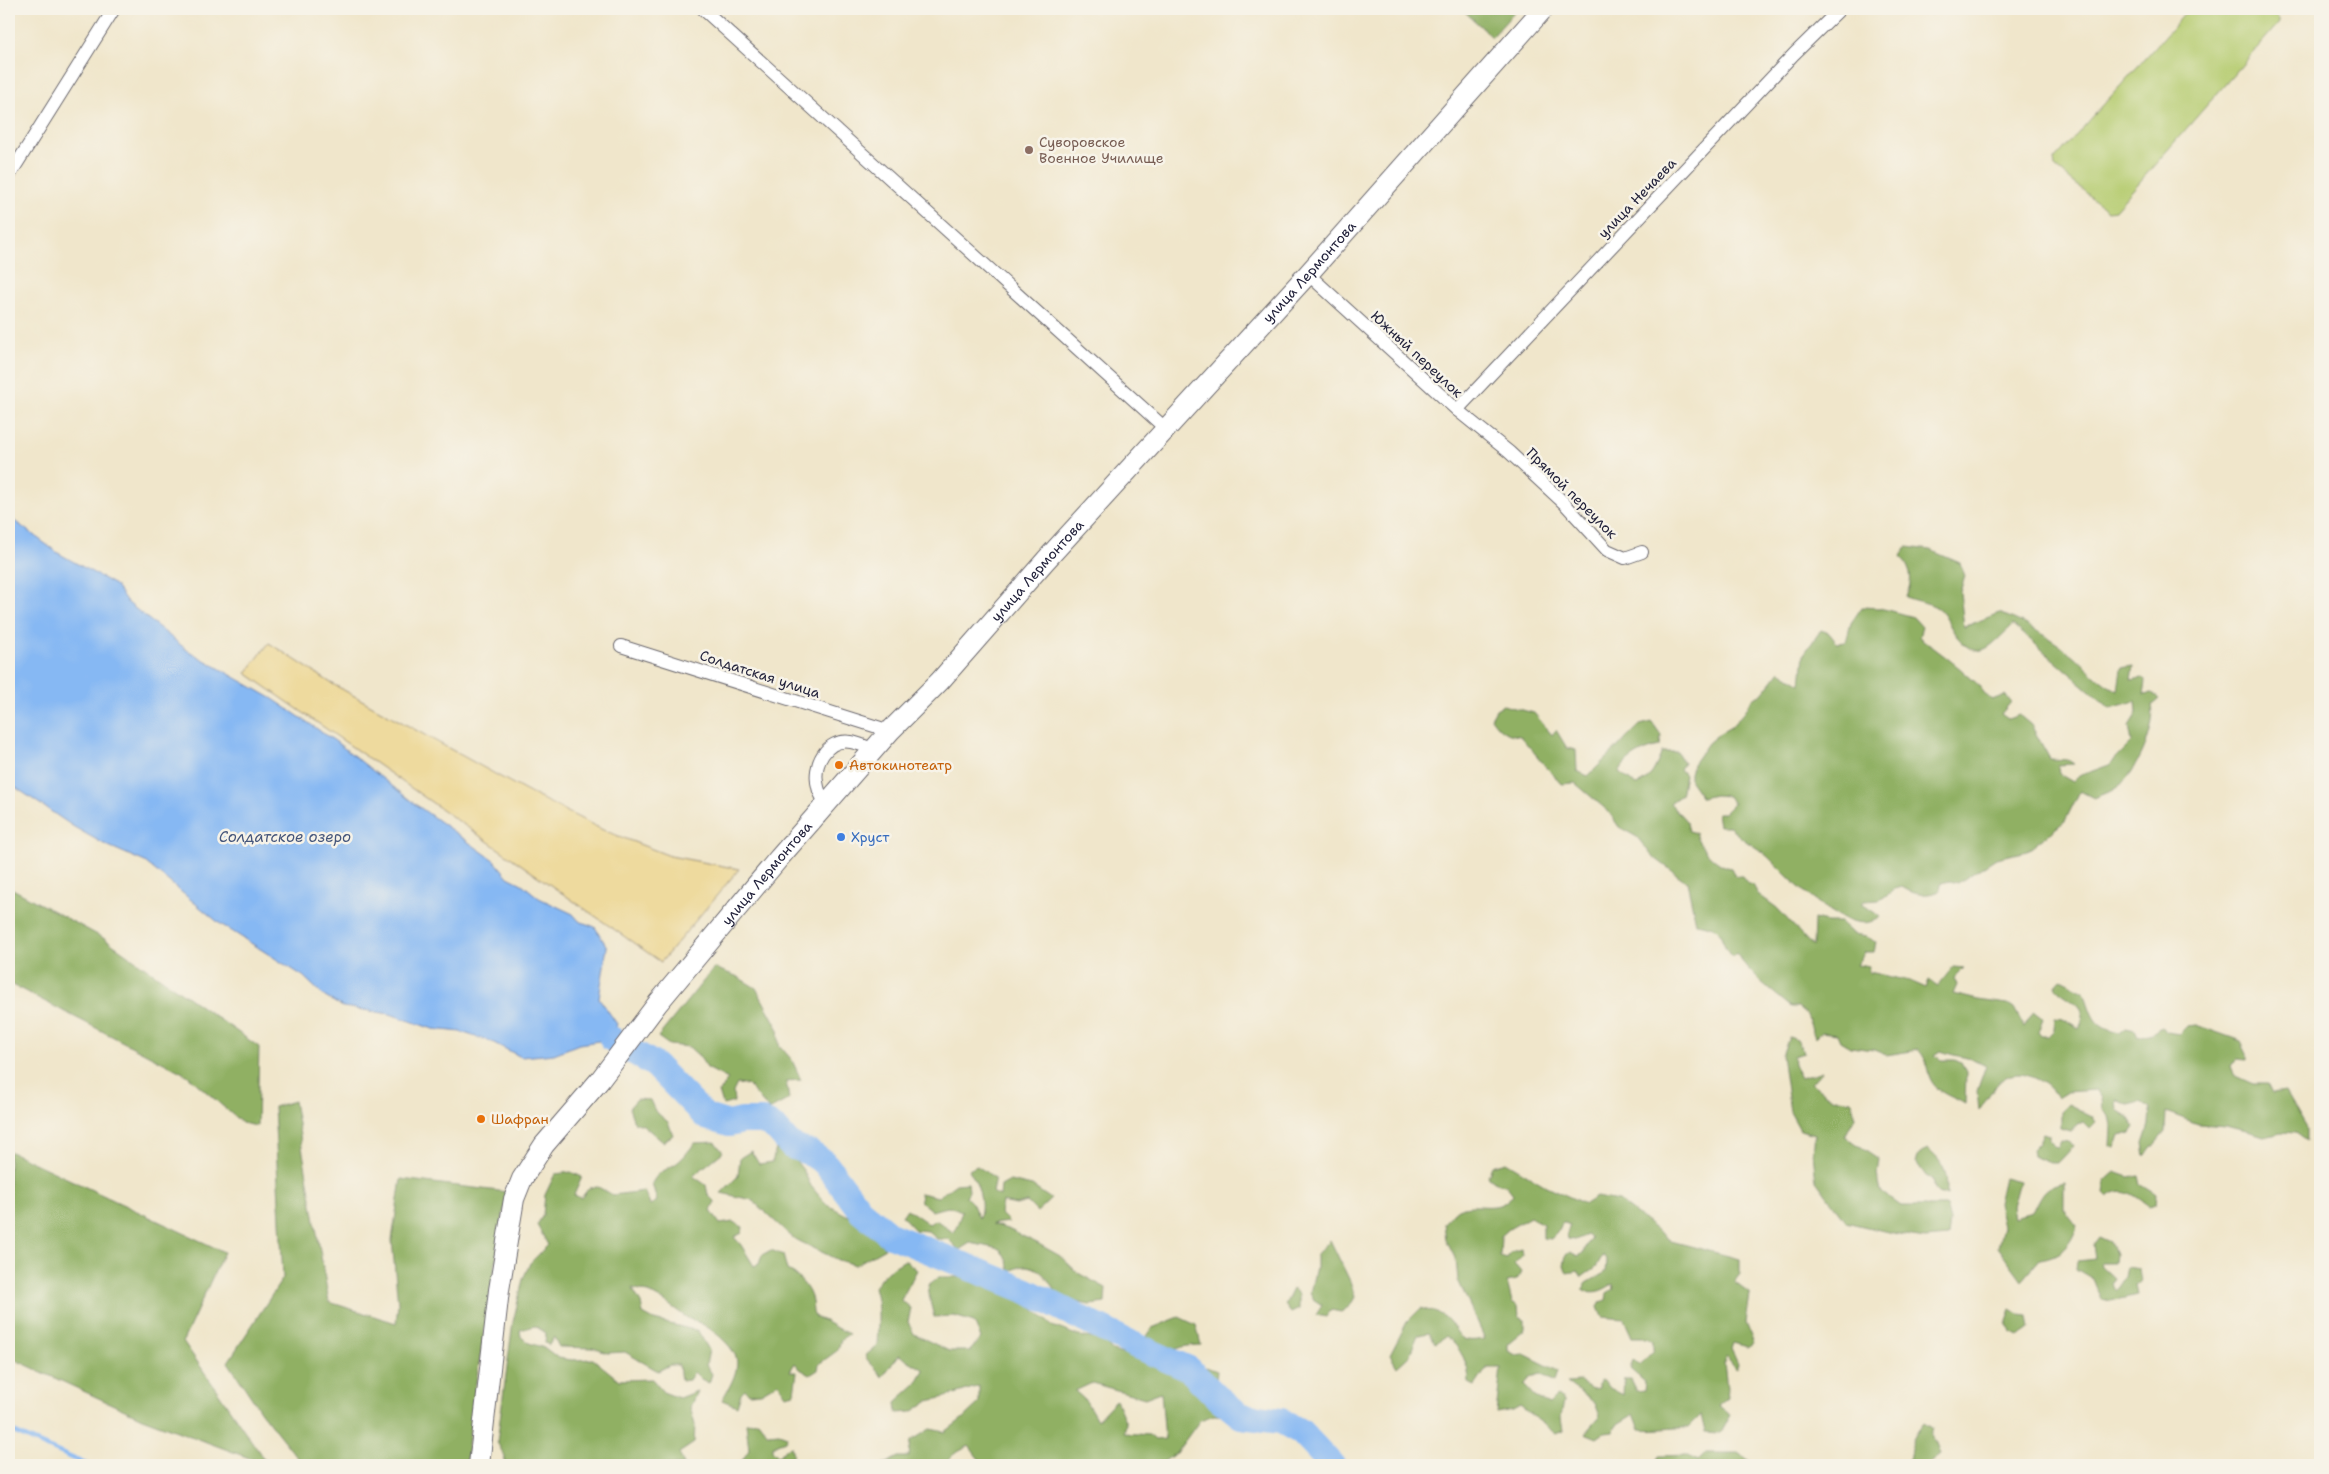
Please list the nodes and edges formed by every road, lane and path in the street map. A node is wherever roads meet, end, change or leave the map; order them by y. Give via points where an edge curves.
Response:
1 (114, 9) edge
2 (703, 9) edge
3 (1543, 9) edge
4 (1840, 9) edge
5 (9, 176) edge
6 (1308, 274) junction
7 (1456, 410) junction
8 (1166, 429) junction
9 (1509, 452) joint
10 (1642, 552) dead end
11 (621, 646) dead end
12 (890, 731) junction
13 (873, 750) junction
14 (826, 804) junction
15 (479, 1465) edge

1 - 5 street
2 - 8 street
3 - 6 main road, улица Лермонтова
4 - 7 street, улица Нечаева
6 - 7 street, Южный переулок
6 - 8 main road, улица Лермонтова
7 - 9 street, Южный переулок
8 - 12 main road, улица Лермонтова via 940,681
9 - 10 street, Прямой переулок via 1564,503 1607,550 1625,558
11 - 12 street, Солдатская улица
12 - 13 main road, улица Лермонтова
13 - 14 main road, улица Лермонтова
13 - 14 street via 850,742 833,745 821,755 816,772 817,786
14 - 15 main road, улица Лермонтова via 658,1003 616,1060 544,1146 522,1179 514,1199 499,1290

